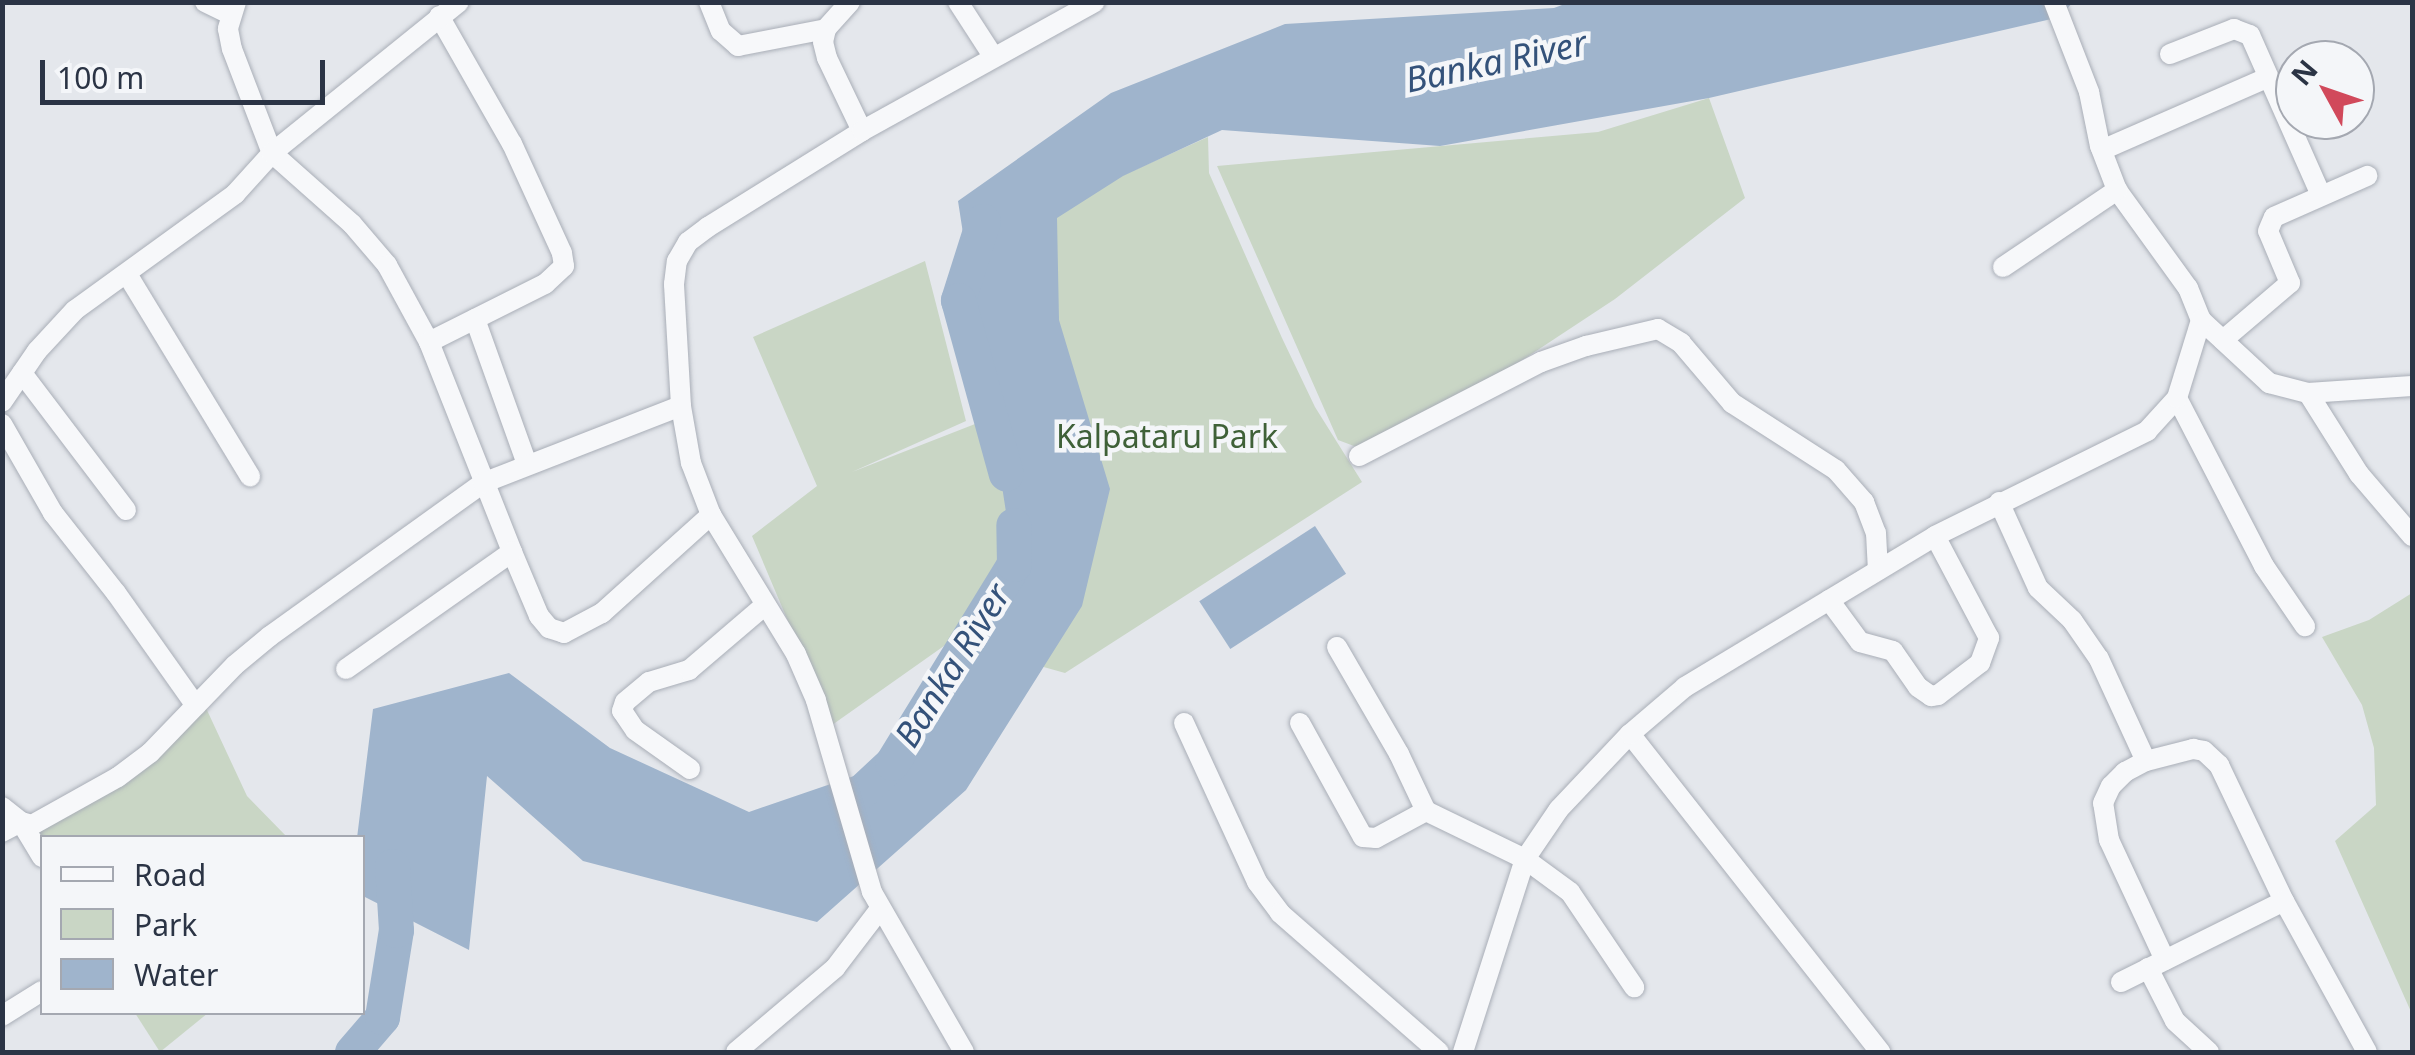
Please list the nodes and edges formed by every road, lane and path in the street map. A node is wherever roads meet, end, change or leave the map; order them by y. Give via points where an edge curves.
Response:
1 (206, 2) edge
2 (459, 2) edge
3 (709, 2) edge
4 (850, 2) edge
5 (958, 2) edge
6 (1096, 2) edge
7 (2054, 2) edge
8 (233, 8) edge
9 (439, 16) junction
10 (826, 30) junction
11 (2170, 54) dead end
12 (993, 56) junction
13 (2267, 78) junction
14 (862, 130) junction
15 (2102, 150) junction
16 (272, 154) junction
17 (2367, 176) dead end
18 (2117, 190) junction
19 (2321, 195) junction
20 (2003, 267) dead end
21 (127, 274) junction
22 (475, 319) junction
23 (2201, 320) junction
24 (2223, 340) junction
25 (429, 342) junction
26 (22, 373) junction
27 (2412, 386) edge
28 (2308, 393) junction
29 (2177, 398) junction
30 (2, 402) edge
31 (681, 406) junction
32 (2, 424) edge
33 (1358, 456) dead end
34 (527, 464) junction
35 (250, 476) dead end
36 (484, 482) junction
37 (1999, 502) junction
38 (126, 510) dead end
39 (711, 515) junction
40 (1935, 536) junction
41 (2412, 536) edge
42 (512, 552) junction
43 (1878, 570) junction
44 (1829, 600) junction
45 (765, 605) junction
46 (2306, 626) dead end
47 (1337, 647) dead end
48 (346, 670) dead end
49 (196, 706) junction
50 (1300, 723) dead end
51 (1184, 724) dead end
52 (1630, 734) junction
53 (2146, 761) junction
54 (690, 769) dead end
55 (2, 807) edge
56 (1426, 811) junction
57 (12, 827) edge
58 (40, 856) edge
59 (1525, 859) junction
60 (876, 900) junction
61 (2284, 901) junction
62 (2156, 964) junction
63 (2121, 982) dead end
64 (1634, 988) dead end
65 (40, 992) edge
66 (2, 1016) edge
67 (736, 1052) edge
68 (964, 1052) edge
69 (1439, 1052) edge
70 (1463, 1052) edge
71 (1880, 1052) edge
72 (2209, 1052) edge
73 (2367, 1052) edge

1 - 8 street
2 - 9 street
3 - 10 street via 721,31 738,46
4 - 10 street
5 - 12 street
6 - 12 street
7 - 15 street via 2089,92
8 - 16 street via 232,49
9 - 16 street
9 - 22 street via 490,100 564,266 558,276
10 - 14 street via 827,58
11 - 13 street via 2243,30 2255,42
12 - 14 street
13 - 15 street
13 - 19 street
14 - 31 street via 688,242 674,284
15 - 18 street
16 - 21 street via 235,194
16 - 25 street via 352,224 387,265
17 - 19 street
18 - 20 street
18 - 23 street via 2188,288
19 - 24 street via 2269,224 2290,283
21 - 26 street via 75,310
21 - 35 street
22 - 25 street
22 - 34 street
23 - 24 street
23 - 29 street
24 - 28 street via 2269,383
25 - 36 street
26 - 30 street
26 - 38 street
27 - 28 street
28 - 41 street via 2358,474
29 - 37 street via 2147,431
29 - 46 street via 2264,566
31 - 34 street
31 - 39 street via 691,463
32 - 49 street via 52,513
33 - 43 street via 1541,362 1658,329 1681,342 1732,403 1836,470 1864,502 1876,534
34 - 36 street
36 - 42 street
36 - 49 street via 295,617
37 - 40 street
37 - 53 street via 2038,588 2079,628 2099,659
39 - 42 street via 628,593 564,634 540,616
39 - 45 street
40 - 43 street
40 - 44 street via 1989,638 1980,663 1938,695 1924,693 1886,646 1860,642
42 - 48 street
43 - 44 street
44 - 52 street via 1685,687
45 - 54 street via 689,670 648,682 625,702 622,712 635,730
45 - 60 street via 796,654
47 - 56 street
49 - 57 street via 118,777 47,820
50 - 56 street via 1362,836 1376,838
51 - 69 street via 1257,882 1280,912
52 - 59 street via 1559,808
52 - 71 street
53 - 61 street via 2194,748 2214,758
53 - 62 street via 2110,786 2102,818
55 - 57 street
56 - 59 street
57 - 58 street
59 - 64 street via 1570,892
59 - 70 street
60 - 67 street via 835,968
60 - 68 street
61 - 62 street
61 - 73 street
62 - 63 street
62 - 72 street via 2175,1022
65 - 66 street

